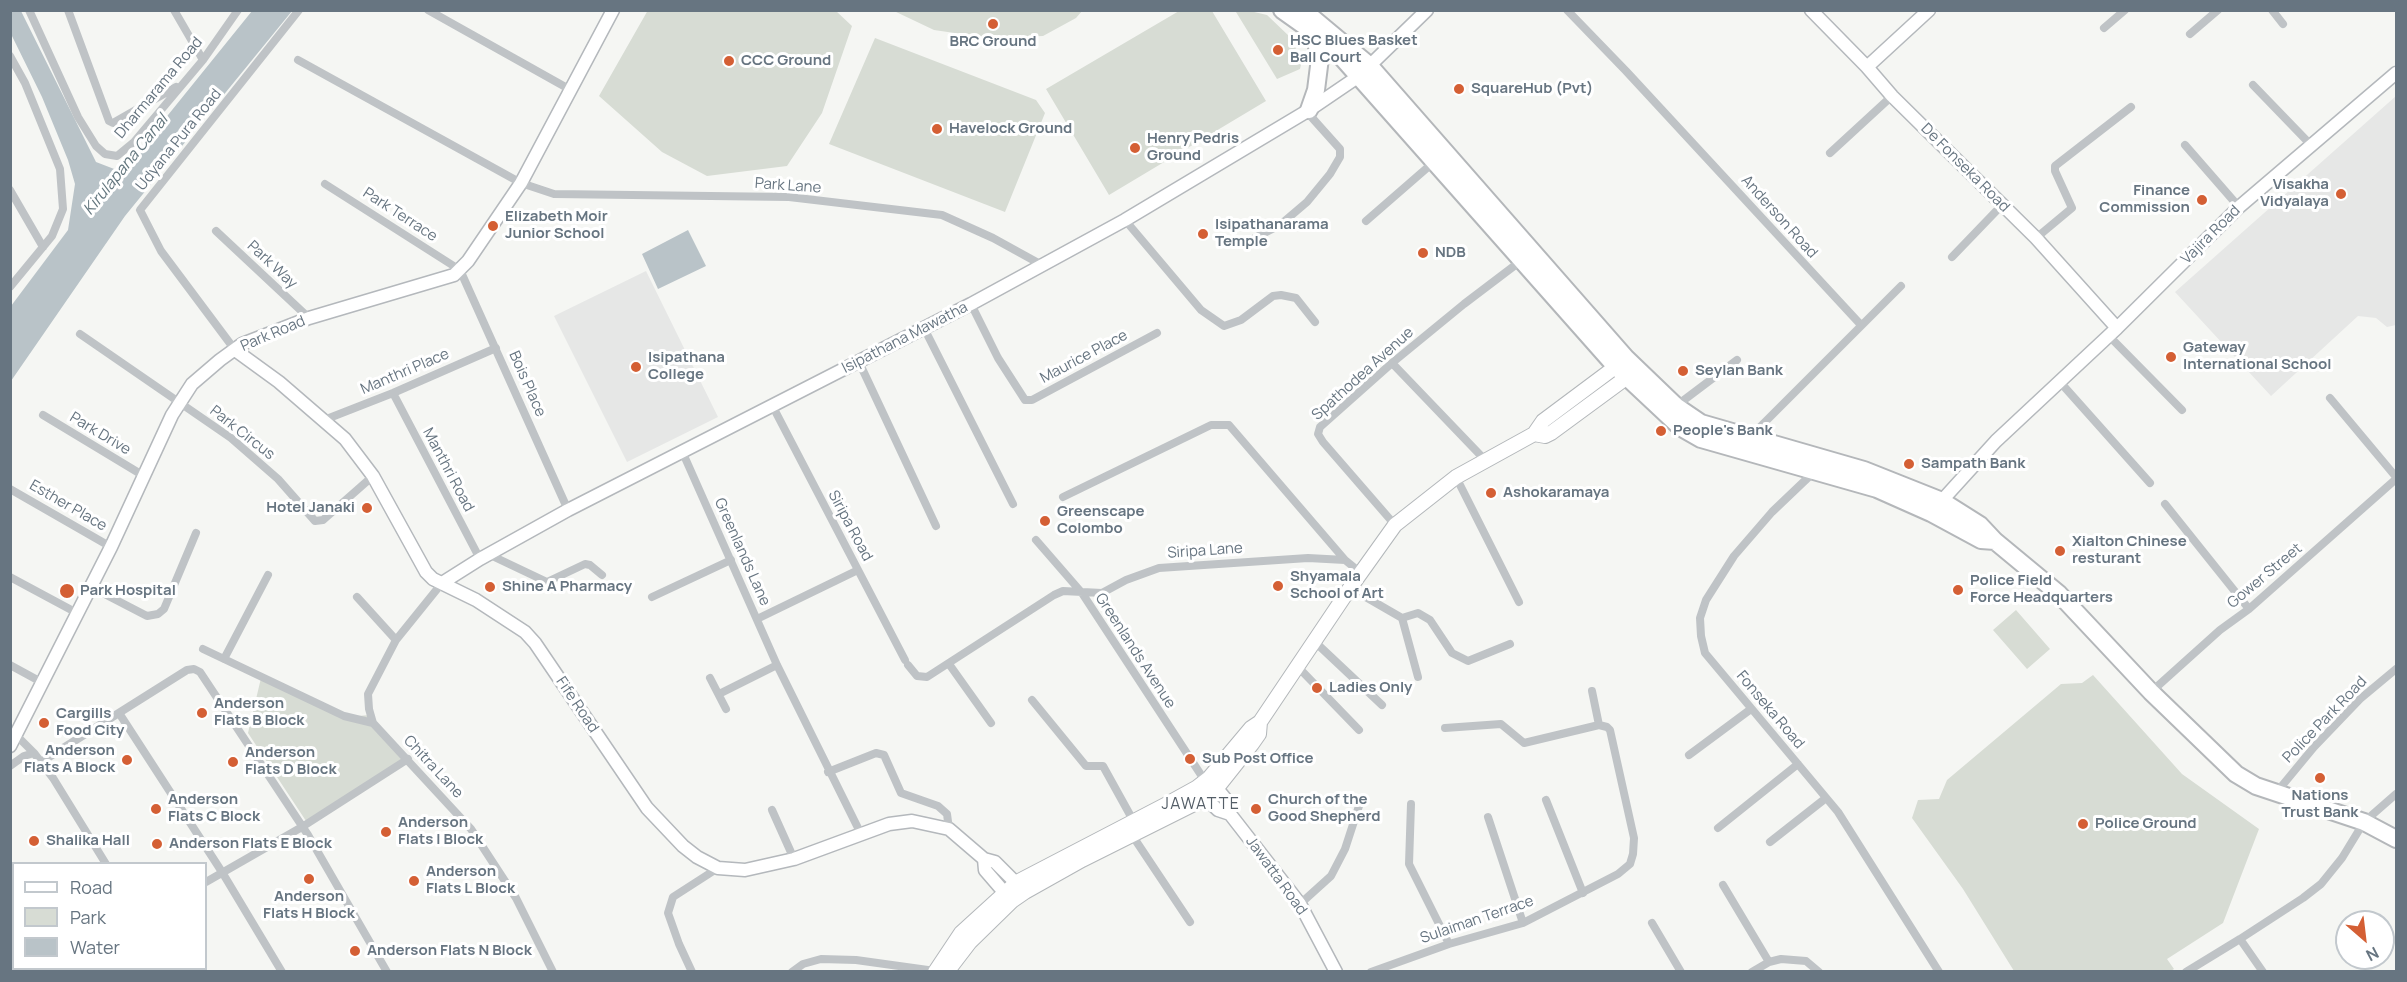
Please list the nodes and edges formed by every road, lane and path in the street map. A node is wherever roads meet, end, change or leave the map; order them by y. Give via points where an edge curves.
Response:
1 (29, 10) edge
2 (68, 10) edge
3 (174, 10) edge
4 (238, 10) edge
5 (299, 10) edge
6 (428, 10) edge
7 (613, 10) edge
8 (1282, 10) edge
9 (1303, 10) edge
10 (1427, 10) edge
11 (1567, 10) edge
12 (1811, 10) edge
13 (1929, 10) edge
14 (2125, 10) edge
15 (2218, 10) edge
16 (2272, 10) edge
17 (2283, 24) dead end
18 (2104, 28) dead end
19 (1313, 32) junction
20 (2190, 34) dead end
21 (10, 56) edge
22 (202, 60) junction
23 (298, 60) dead end
24 (1867, 67) junction
25 (1365, 71) junction
26 (2397, 73) edge
27 (183, 83) junction
28 (2253, 85) dead end
29 (569, 89) junction
30 (1892, 96) junction
31 (2131, 107) dead end
32 (1308, 110) junction
33 (2310, 144) junction
34 (2184, 145) dead end
35 (1830, 153) dead end
36 (1435, 161) junction
37 (521, 183) junction
38 (325, 184) dead end
39 (10, 190) edge
40 (2002, 205) junction
41 (2239, 207) junction
42 (1125, 220) junction
43 (1366, 221) dead end
44 (216, 231) dead end
45 (2037, 238) junction
46 (1245, 243) dead end
47 (43, 247) junction
48 (1952, 257) dead end
49 (1522, 260) junction
50 (1042, 266) junction
51 (460, 270) junction
52 (1901, 286) dead end
53 (10, 287) edge
54 (971, 304) junction
55 (309, 318) junction
56 (1315, 322) dead end
57 (1861, 325) junction
58 (924, 328) junction
59 (2113, 332) junction
60 (1157, 333) dead end
61 (80, 334) dead end
62 (496, 348) junction
63 (235, 350) junction
64 (1737, 360) dead end
65 (859, 362) junction
66 (1392, 363) junction
67 (1626, 368) junction
68 (2060, 382) junction
69 (393, 393) junction
70 (2330, 398) dead end
71 (179, 403) junction
72 (772, 405) junction
73 (1676, 406) junction
74 (2182, 410) dead end
75 (43, 415) dead end
76 (324, 420) junction
77 (1748, 438) junction
78 (682, 451) junction
79 (1486, 460) junction
80 (1815, 471) junction
81 (144, 476) junction
82 (373, 476) junction
83 (1456, 477) junction
84 (2397, 478) edge
85 (2150, 483) dead end
86 (10, 489) edge
87 (1063, 497) dead end
88 (1013, 504) dead end
89 (2165, 504) dead end
90 (1936, 507) junction
91 (568, 510) junction
92 (1395, 525) junction
93 (936, 526) dead end
94 (196, 533) dead end
95 (1035, 540) dead end
96 (111, 547) junction
97 (484, 556) junction
98 (731, 560) junction
99 (1345, 560) junction
100 (858, 570) junction
101 (1360, 573) junction
102 (268, 575) dead end
103 (602, 575) dead end
104 (10, 576) edge
105 (442, 583) junction
106 (91, 587) junction
107 (1350, 588) junction
108 (1082, 593) junction
109 (357, 597) dead end
110 (652, 597) dead end
111 (1519, 602) dead end
112 (2249, 609) junction
113 (77, 613) junction
114 (1402, 618) junction
115 (757, 620) junction
116 (396, 640) junction
117 (1314, 641) junction
118 (1510, 644) dead end
119 (203, 649) dead end
120 (224, 659) junction
121 (777, 664) junction
122 (949, 664) junction
123 (10, 665) edge
124 (1298, 668) junction
125 (2397, 669) edge
126 (917, 676) joint
127 (1418, 677) dead end
128 (710, 678) dead end
129 (43, 683) junction
130 (1592, 691) dead end
131 (2151, 692) junction
132 (719, 694) junction
133 (1032, 700) dead end
134 (1382, 705) dead end
135 (726, 709) dead end
136 (1751, 709) junction
137 (119, 713) junction
138 (373, 723) junction
139 (991, 723) dead end
140 (1599, 725) junction
141 (1445, 728) dead end
142 (1359, 730) dead end
143 (13, 740) edge
144 (34, 753) junction
145 (1689, 755) dead end
146 (408, 759) junction
147 (41, 762) junction
148 (1798, 764) junction
149 (10, 766) edge
150 (828, 772) junction
151 (1206, 787) junction
152 (2276, 793) junction
153 (2397, 794) edge
154 (1826, 798) junction
155 (1546, 800) dead end
156 (1411, 804) dead end
157 (1359, 806) dead end
158 (772, 810) dead end
159 (1488, 817) dead end
160 (2364, 822) junction
161 (302, 826) junction
162 (1718, 828) dead end
163 (949, 829) junction
164 (1133, 829) junction
165 (861, 834) junction
166 (2397, 839) edge
167 (1770, 842) dead end
168 (794, 859) junction
169 (984, 859) junction
170 (105, 862) edge
171 (718, 868) junction
172 (222, 872) junction
173 (207, 881) edge
174 (1723, 885) dead end
175 (1021, 887) junction
176 (1583, 893) junction
177 (1008, 897) junction
178 (1300, 904) junction
179 (1190, 922) dead end
180 (1523, 923) junction
181 (1652, 923) dead end
182 (2240, 939) junction
183 (1449, 944) junction
184 (1769, 962) junction
185 (935, 971) edge
186 (282, 972) edge
187 (387, 972) edge
188 (553, 972) edge
189 (692, 972) edge
190 (792, 972) edge
191 (947, 972) edge
192 (1336, 972) edge
193 (1371, 972) edge
194 (1681, 972) edge
195 (1752, 972) edge
196 (1819, 972) edge
197 (1939, 972) edge
198 (2186, 972) edge
199 (2263, 972) edge

1 - 27 street, Dharmarama Road via 78,117 105,154 117,156 134,142
2 - 27 street via 109,121 113,123
3 - 22 street
4 - 22 street, Dharmarama Road
5 - 63 street, Udyana Pura Road via 140,210 161,251
6 - 29 street
7 - 29 main road, Park Road
8 - 19 highway
9 - 25 highway via 1331,31
10 - 25 main road, Isipathana Mawatha
11 - 57 street, Anderson Road
12 - 24 main road, De Fonseka Road
13 - 24 main road
14 - 18 street
15 - 20 street
16 - 17 street
19 - 25 highway
19 - 32 highway via 1320,58 1316,90
21 - 47 street via 60,169 63,209
22 - 27 street, Dharmarama Road
23 - 37 street, Park Lane
24 - 30 main road, De Fonseka Road
25 - 32 main road, Isipathana Mawatha
25 - 36 highway
25 - 67 highway
26 - 33 main road, Vajira Road
28 - 33 street
29 - 37 main road, Park Road
30 - 35 street
30 - 40 main road, De Fonseka Road
31 - 45 street via 2055,166 2072,208
32 - 42 main road, Isipathana Mawatha
32 - 46 street via 1340,149 1340,157 1307,201 1280,225
33 - 41 main road, Vajira Road
34 - 41 street
36 - 43 street
36 - 49 highway
37 - 50 street, Park Lane via 554,194 789,197 942,215
37 - 51 main road, Park Road
38 - 51 street, Park Terrace
39 - 47 street
40 - 45 main road, De Fonseka Road
40 - 48 street
41 - 59 main road, Vajira Road
42 - 50 main road, Isipathana Mawatha
42 - 56 street via 1201,310 1224,326 1281,295 1296,298
44 - 55 street, Park Way
45 - 59 main road, De Fonseka Road
47 - 53 street
49 - 66 street, Spathodea Avenue
49 - 67 highway
50 - 54 main road, Isipathana Mawatha
51 - 55 main road, Park Road via 454,276
51 - 62 street, Bois Place
52 - 57 street
54 - 58 main road, Isipathana Mawatha
54 - 60 street, Maurice Place via 1024,400 1032,400
55 - 63 main road, Park Road
57 - 77 street
58 - 65 main road, Isipathana Mawatha
58 - 88 street
59 - 68 main road, Vajira Road
59 - 74 street, De Fonseka Road
61 - 71 street, Park Circus
62 - 69 street, Manthri Place
62 - 91 street, Bois Place
63 - 71 main road, Park Road via 192,384
63 - 76 main road, Fife Road
64 - 73 street
65 - 72 main road, Isipathana Mawatha
65 - 93 street
66 - 79 street
66 - 92 street, Spathodea Avenue via 1320,427 1318,434
67 - 73 highway
67 - 79 main road via 1551,433 1534,434
67 - 80 highway via 1680,427 1701,439
68 - 85 street
68 - 90 main road, Vajira Road via 1996,441
69 - 76 street, Manthri Place
69 - 97 street, Manthri Road
70 - 84 street
71 - 81 main road, Park Road
71 - 82 street, Park Circus via 231,438 278,479 315,521 323,520
72 - 78 main road, Isipathana Mawatha
72 - 100 street, Siripa Road
73 - 77 highway via 1701,423
75 - 81 street, Park Drive
76 - 82 main road, Fife Road via 345,439
77 - 90 highway via 1864,470
78 - 91 main road, Isipathana Mawatha
78 - 98 street, Greenlands Lane
79 - 83 main road
80 - 90 highway
80 - 136 street, Fonseka Road via 1734,556 1706,600 1700,618 1705,653
81 - 96 main road, Park Road
82 - 105 main road, Fife Road via 426,572
83 - 92 main road
83 - 111 street
84 - 112 street, Gower Street
86 - 96 street, Esther Place
87 - 99 street via 1211,425 1230,425
89 - 112 street
90 - 131 highway via 1981,540 1995,541 2059,594
91 - 97 main road, Isipathana Mawatha
92 - 101 main road
94 - 106 street via 164,609 158,614 147,616
95 - 108 street, Greenlands Avenue
96 - 106 main road, Park Road
97 - 103 street via 547,582 585,564
97 - 105 main road, Isipathana Mawatha
98 - 110 street
98 - 115 street, Greenlands Lane
99 - 101 street
99 - 108 street, Siripa Lane via 1308,558 1159,568 1102,593
100 - 115 street
100 - 126 street, Siripa Road via 906,663
101 - 107 main road
102 - 120 street
104 - 113 street
105 - 116 street
105 - 171 main road, Fife Road via 496,613 535,642 647,808 683,846
106 - 113 main road, Park Road
107 - 114 street
107 - 117 main road
108 - 122 street, Siripa Lane via 1063,591 1054,595
108 - 151 street, Greenlands Avenue
109 - 116 street
112 - 131 street, Gower Street
113 - 129 main road, Park Road
114 - 118 street via 1418,613 1430,620 1452,653 1468,660
114 - 127 street
115 - 121 street, Greenlands Lane
116 - 138 street via 368,694
117 - 124 main road
117 - 134 street
119 - 120 street
120 - 138 street via 344,716
121 - 132 street
121 - 150 street, Greenlands Lane
122 - 126 street, Siripa Lane via 927,677
122 - 139 street
123 - 129 street
124 - 142 street
124 - 151 main road
125 - 152 street, Police Park Road via 2360,699
128 - 132 street
129 - 143 main road, Park Road
130 - 140 street
131 - 152 highway via 2236,774
132 - 135 street
133 - 164 street via 1086,766 1103,766
136 - 145 street
136 - 148 street, Fonseka Road
137 - 147 street
137 - 161 street via 187,670 200,672
137 - 172 street
138 - 146 street, Chitra Lane
140 - 141 street via 1524,743 1501,724
140 - 176 street, Sulaiman Terrace via 1610,730 1634,838 1633,854 1630,864 1618,874
143 - 144 street
144 - 147 street
144 - 149 street
146 - 161 street
146 - 188 street, Chitra Lane via 471,829 516,898
147 - 170 street
148 - 154 street, Fonseka Road
148 - 162 street
150 - 163 street via 876,753 884,755 901,793 938,806 947,814
150 - 165 street, Greenlands Lane
151 - 164 main road
151 - 178 main road, Jawatta Road via 1218,810 1230,814
152 - 160 highway
153 - 160 street
154 - 167 street
154 - 197 street, Fonseka Road
155 - 176 street
156 - 183 street via 1409,864
157 - 178 street via 1345,849 1330,876
158 - 168 street
159 - 180 street
160 - 166 highway
160 - 182 street via 2321,884
161 - 172 street
161 - 187 street
163 - 165 main road, Fife Road via 912,821
163 - 169 main road, Fife Road
164 - 175 main road
164 - 179 street
165 - 168 main road, Fife Road
168 - 171 main road, Fife Road via 745,870
169 - 175 main road, Fife Road via 995,862
169 - 177 main road, Fife Road via 985,870
171 - 189 street via 673,897 668,913
172 - 173 street
172 - 186 street
174 - 184 street
175 - 177 main road
176 - 180 street, Sulaiman Terrace
177 - 185 main road via 961,933
177 - 191 main road
178 - 192 main road, Jawatta Road
180 - 183 street, Sulaiman Terrace
181 - 194 street
182 - 198 street
182 - 199 street
183 - 193 street, Sulaiman Terrace
184 - 195 street
184 - 196 street via 1806,961
185 - 190 street via 821,959

